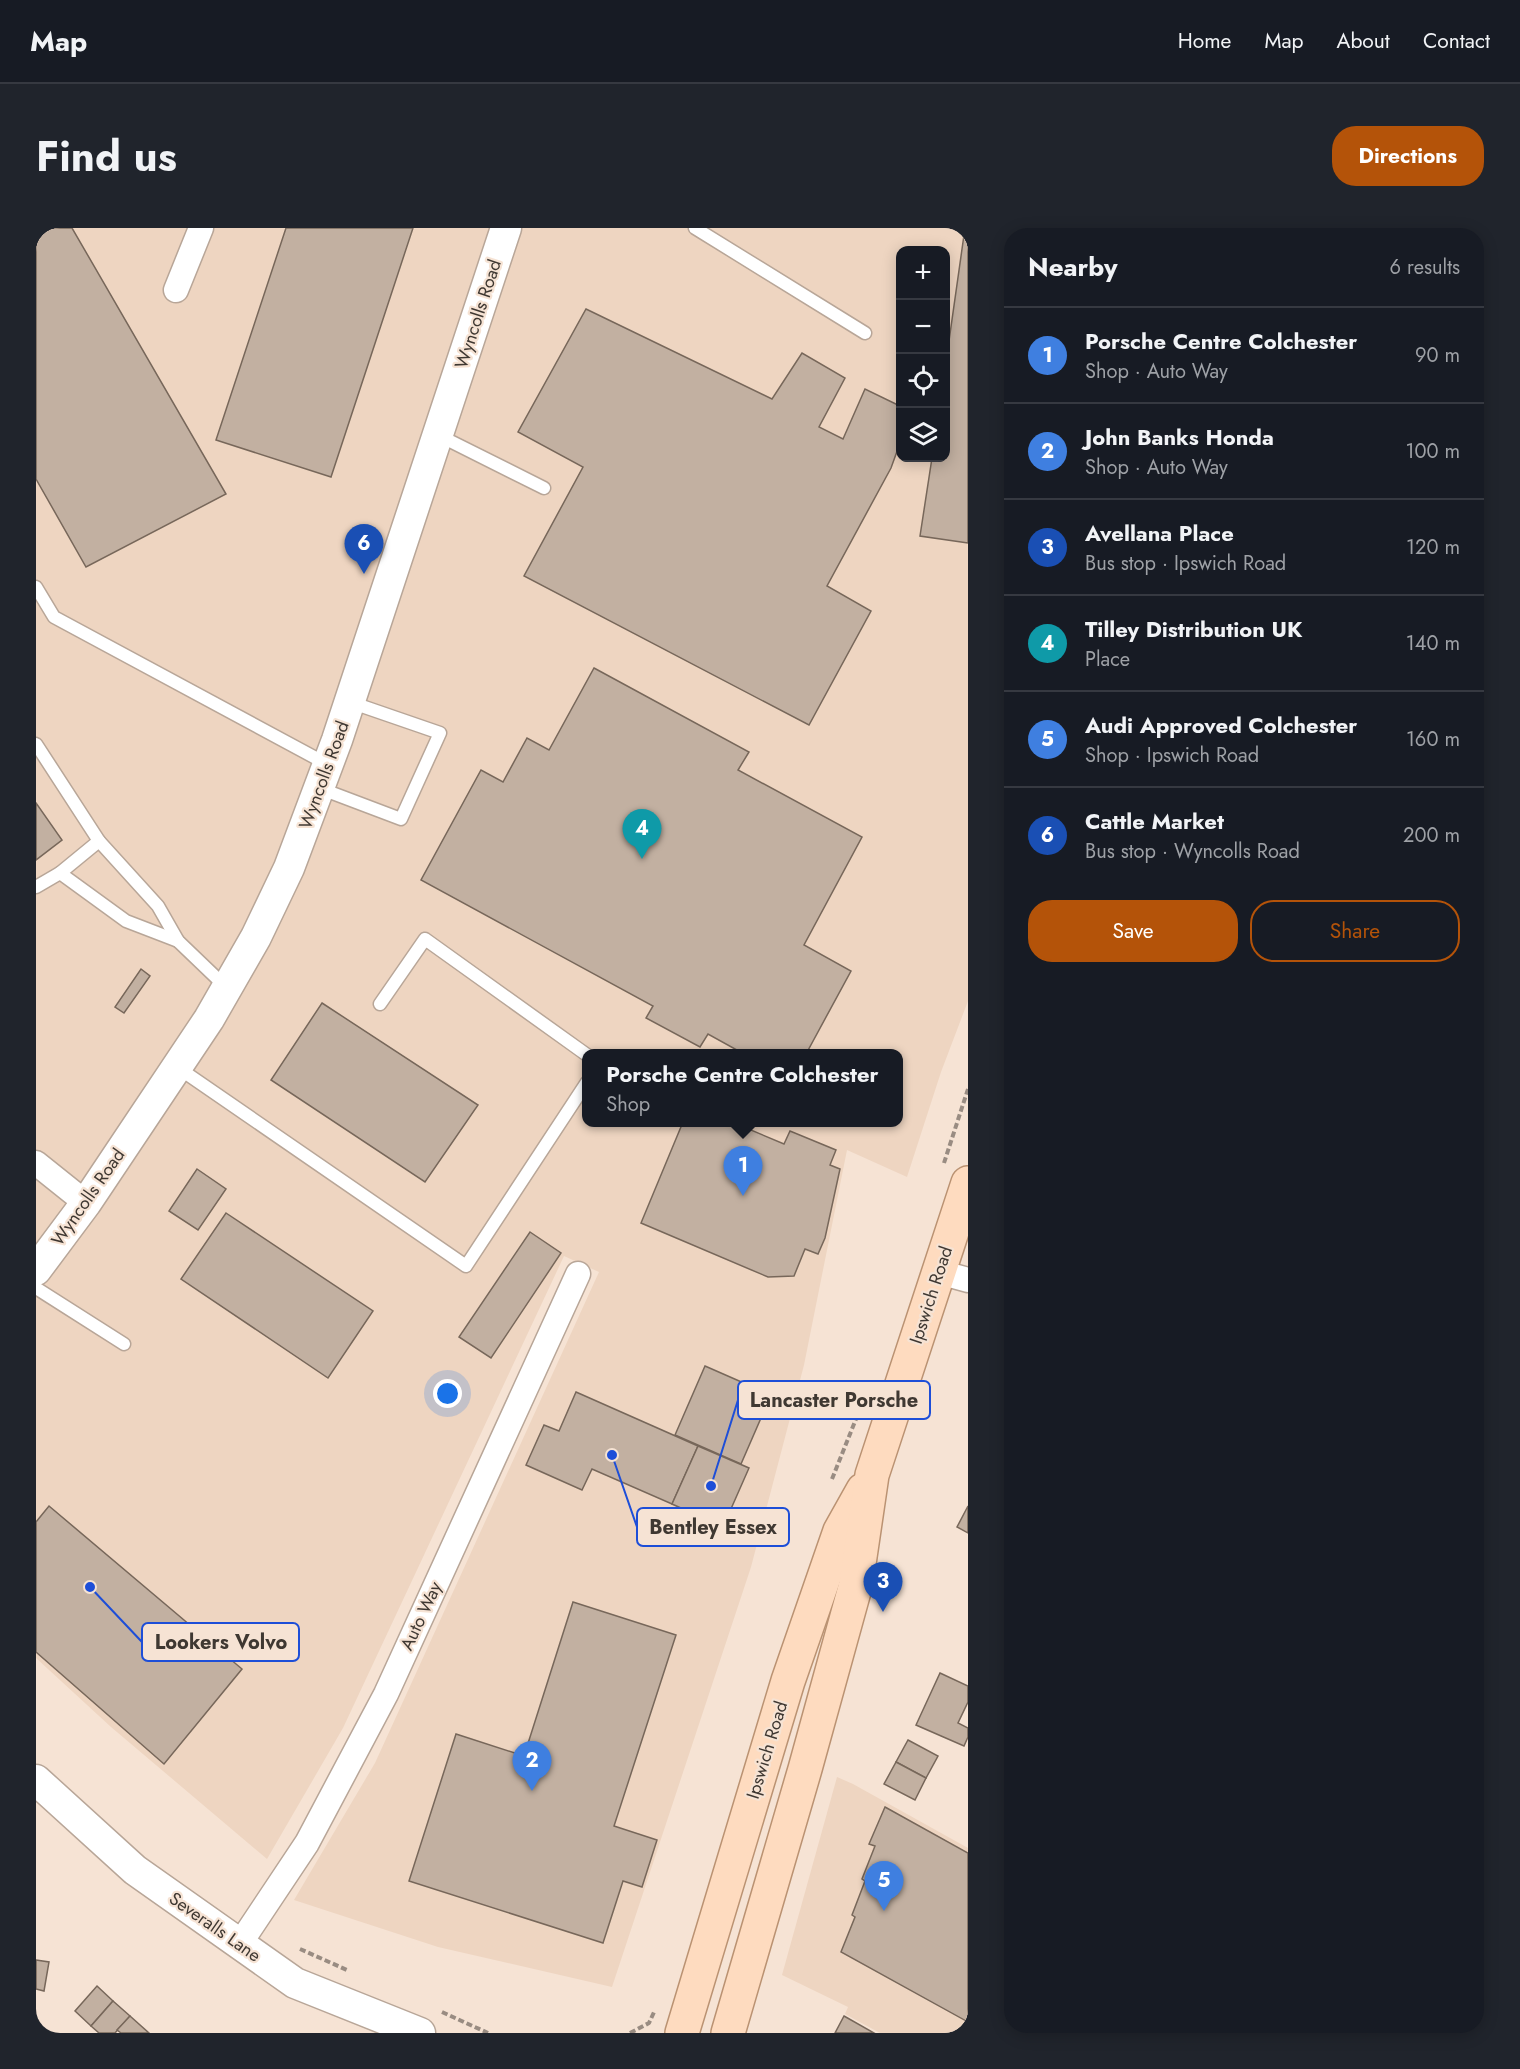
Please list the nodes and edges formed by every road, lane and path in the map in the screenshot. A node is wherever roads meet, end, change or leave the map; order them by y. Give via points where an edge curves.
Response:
1 (201, 228) edge
2 (506, 228) edge
3 (695, 228) edge
4 (176, 290) dead end
5 (865, 333) dead end
6 (438, 435) junction
7 (544, 488) dead end
8 (36, 587) edge
9 (350, 702) junction
10 (36, 744) edge
11 (324, 776) junction
12 (99, 841) junction
13 (60, 873) junction
14 (36, 887) edge
15 (178, 941) junction
16 (227, 988) junction
17 (380, 1004) dead end
18 (582, 1051) edge
19 (177, 1066) junction
20 (582, 1091) edge
21 (36, 1163) edge
22 (968, 1183) edge
23 (86, 1203) junction
24 (36, 1270) edge
25 (578, 1274) dead end
26 (953, 1276) edge
27 (36, 1288) edge
28 (123, 1344) dead end
29 (872, 1475) junction
30 (36, 1780) edge
31 (239, 1945) junction
32 (677, 2026) edge
33 (420, 2033) edge
34 (728, 2033) edge

1 - 4 street
2 - 6 street, Wyncolls Road
3 - 5 lane
6 - 7 lane
6 - 9 street, Wyncolls Road
8 - 11 lane via 54,617
9 - 11 street, Wyncolls Road
9 - 11 lane via 440,733 401,819
10 - 12 lane
11 - 16 street, Wyncolls Road via 289,868
12 - 13 lane
12 - 15 lane via 158,906
13 - 14 lane
13 - 15 lane via 126,921
15 - 16 lane
16 - 19 street, Wyncolls Road
17 - 18 lane via 425,939
19 - 20 lane via 466,1266
19 - 23 street, Wyncolls Road
21 - 23 street
22 - 26 main road, Ipswich Road
23 - 24 street, Wyncolls Road
25 - 31 street, Auto Way via 386,1694 307,1843
26 - 29 main road, Ipswich Road
27 - 28 lane
29 - 32 main road, Ipswich Road via 840,1531
29 - 34 main road, Ipswich Road via 856,1584
30 - 31 street, Severalls Lane via 135,1870
31 - 33 street, Severalls Lane via 295,1983

